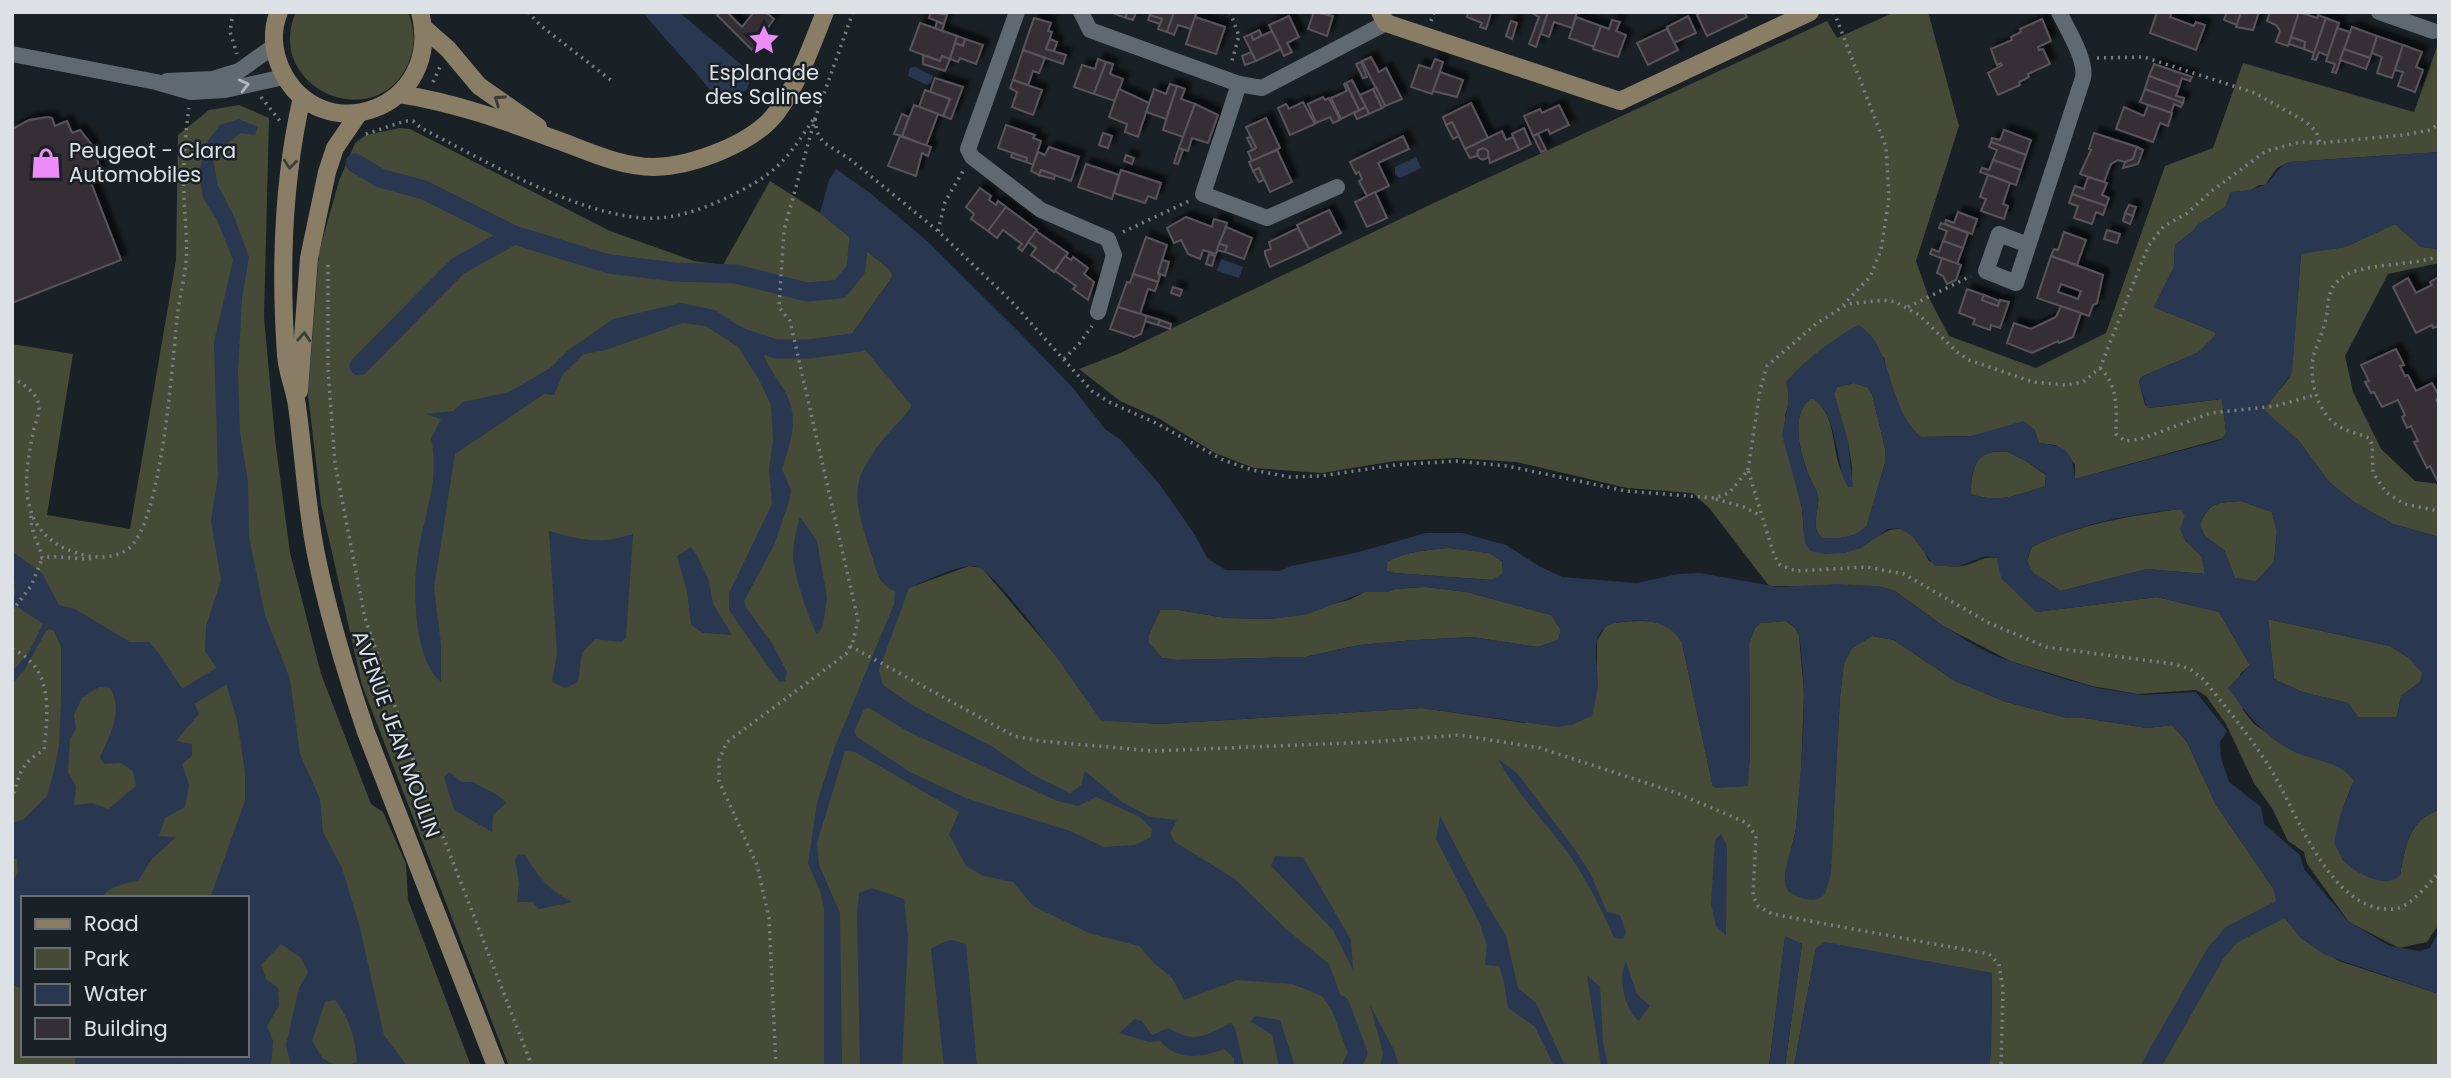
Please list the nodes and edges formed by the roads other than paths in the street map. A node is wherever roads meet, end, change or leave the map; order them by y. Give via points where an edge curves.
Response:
1 (279, 12) edge
2 (825, 12) edge
3 (1017, 12) edge
4 (1081, 12) edge
5 (1810, 12) edge
6 (2059, 12) edge
7 (2379, 12) edge
8 (1383, 18) edge
9 (422, 20) edge
10 (2433, 31) dead end
11 (274, 46) junction
12 (12, 54) edge
13 (284, 77) junction
14 (1233, 81) junction
15 (156, 82) junction
16 (399, 94) junction
17 (302, 97) junction
18 (359, 113) junction
19 (556, 139) junction
20 (1336, 187) dead end
21 (2028, 245) junction
22 (1098, 312) road end
23 (297, 405) junction
24 (496, 1066) edge

1 - 11 main road
2 - 19 main road via 800,76 775,115 739,143 701,159 654,167 602,157
3 - 22 street via 968,149 972,157 1041,210 1108,239 1114,256
4 - 14 street via 1090,30
5 - 8 main road via 1620,101
6 - 21 street via 2085,71
7 - 10 street
8 - 14 street via 1262,88
9 - 16 main road via 423,52 415,75
19 -> 9 main road via 479,86
11 - 13 main road
11 - 15 street via 239,71 213,79
12 - 15 street
15 -> 13 street via 191,92
13 - 17 main road
14 - 20 street via 1203,194 1268,218
16 - 18 main road
16 - 19 main road via 473,111
17 - 18 main road via 329,111
17 -> 23 main road, AVENUE JEAN MOULIN via 289,164 285,262 286,358
23 -> 18 main road, AVENUE JEAN MOULIN via 309,258 327,172 335,148
21 - 21 street via 2016,283 1986,271 1999,234
23 - 24 main road, AVENUE JEAN MOULIN via 315,552 349,683

